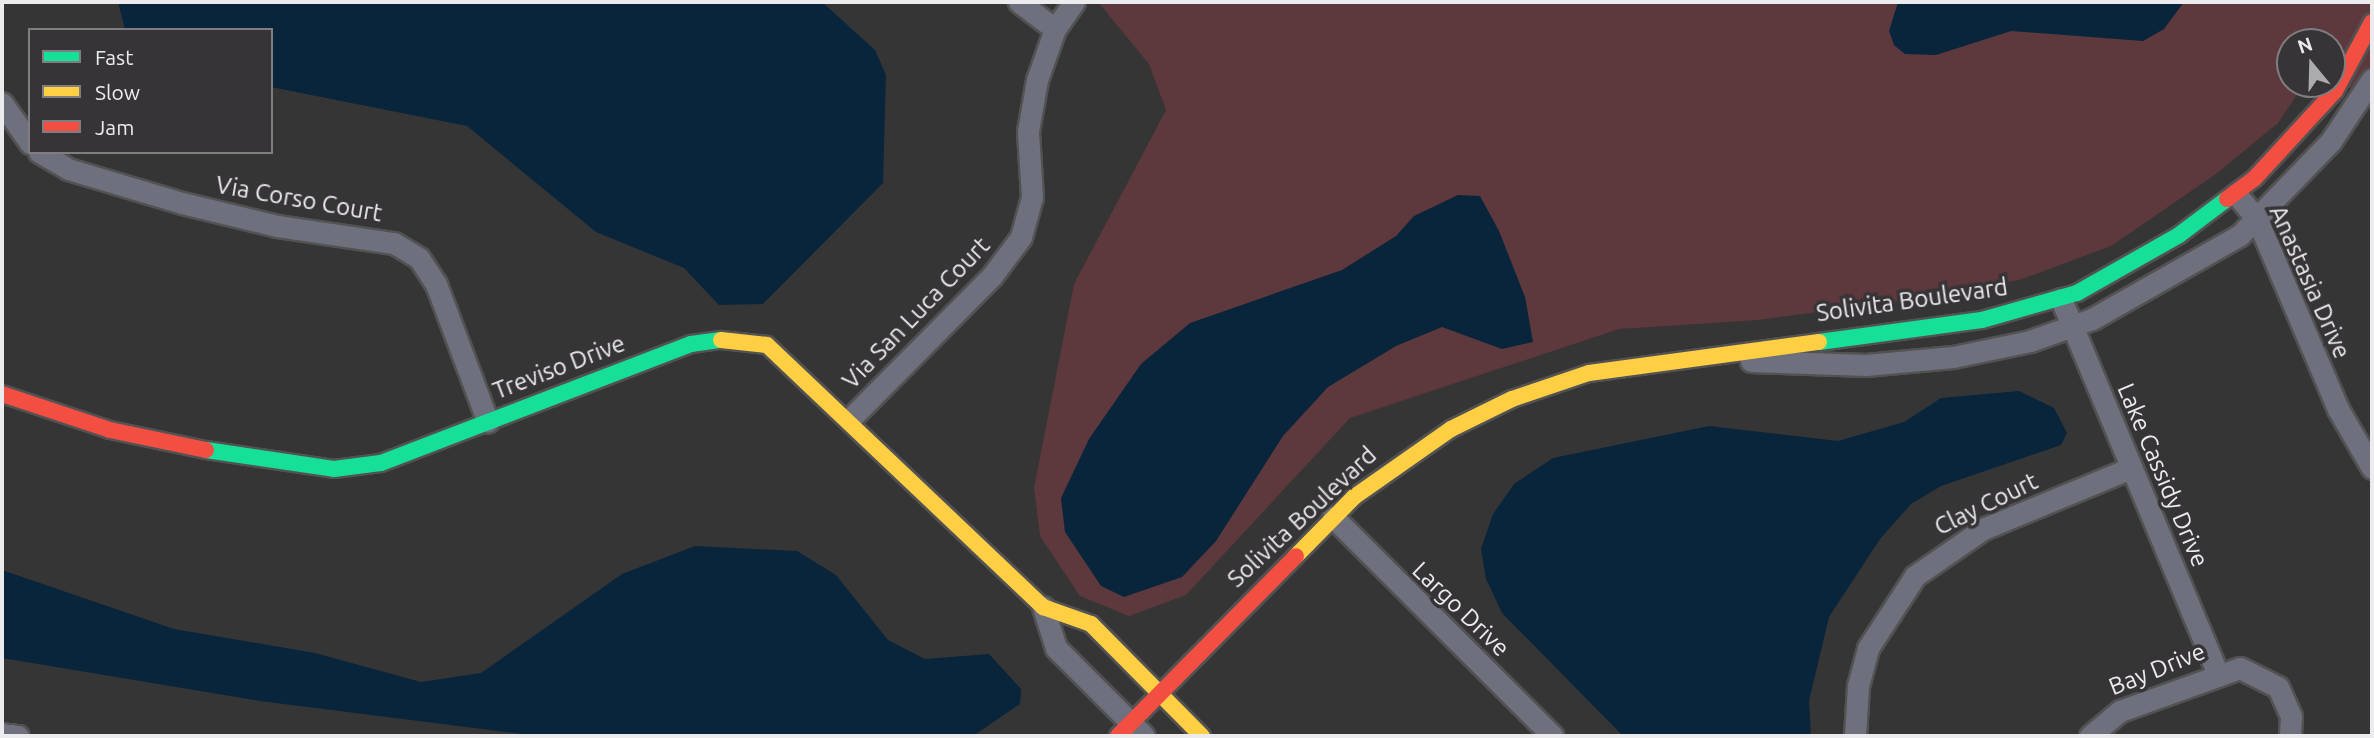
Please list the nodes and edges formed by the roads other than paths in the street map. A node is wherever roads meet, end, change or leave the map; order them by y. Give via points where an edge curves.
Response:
1 (1019, 2) edge
2 (1073, 2) edge
3 (2372, 22) edge
4 (1055, 29) junction
5 (2372, 79) edge
6 (2, 103) edge
7 (28, 140) edge
8 (42, 154) edge
9 (2236, 194) junction
10 (2257, 219) junction
11 (2061, 299) junction
12 (2072, 328) junction
13 (1679, 359) junction
14 (2, 394) edge
15 (850, 419) junction
16 (488, 422) junction
17 (2131, 468) junction
18 (2372, 468) edge
19 (1333, 517) junction
20 (1043, 607) junction
21 (2217, 672) junction
22 (1160, 693) junction
23 (1131, 732) edge
24 (2, 734) edge
25 (18, 736) edge
26 (1202, 736) edge
27 (1553, 736) edge
28 (1855, 736) edge
29 (2090, 736) edge
30 (2290, 736) edge

1 - 4 street
2 - 4 street, Via San Luca Court
3 - 9 street, Solivita Boulevard via 2335,91
4 - 15 street, Via San Luca Court via 1032,104 1032,197 1021,237 992,276
5 - 10 street, Solivita Boulevard via 2331,141
6 - 7 street
8 - 16 street, Via Corso Court via 68,169 182,203 277,226 394,243 419,258 436,284
9 - 10 street, Anastasia Drive
9 - 11 street, Solivita Boulevard via 2122,270
10 - 12 street, Solivita Boulevard via 2197,263
10 - 18 street, Anastasia Drive via 2338,409
11 - 12 street, Lake Cassidy Drive
11 - 13 street, Solivita Boulevard via 1919,330
12 - 13 street, Solivita Boulevard via 2017,345 1910,363
12 - 17 street, Lake Cassidy Drive
13 - 19 street, Solivita Boulevard via 1589,373 1478,414 1412,453
14 - 16 street, Treviso Drive via 110,430 256,461 334,469 381,463
15 - 16 street, Treviso Drive via 767,345 733,338 691,344
15 - 20 street, Treviso Drive
17 - 21 street, Lake Cassidy Drive
17 - 28 street, Clay Court via 1983,528 1915,576 1868,648 1858,686
19 - 22 street, Solivita Boulevard
19 - 27 street, Largo Drive
20 - 22 street, Treviso Drive via 1084,619
20 - 23 street, Treviso Drive via 1056,648
21 - 29 street, Bay Drive via 2108,716
21 - 30 street, Bay Drive via 2240,668 2270,680 2288,706
22 - 23 street, Solivita Boulevard
22 - 26 street, Treviso Drive
24 - 25 street

